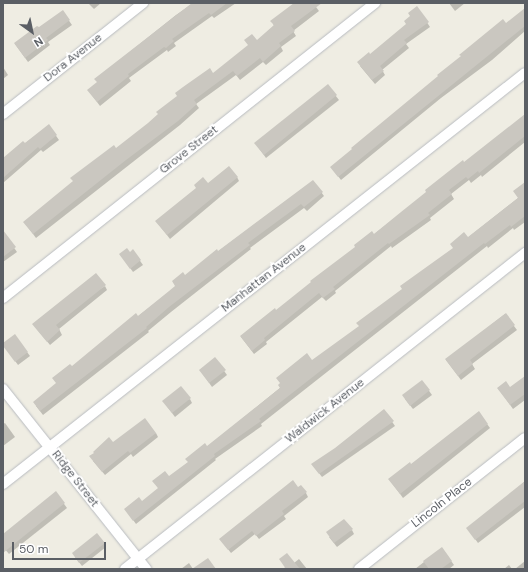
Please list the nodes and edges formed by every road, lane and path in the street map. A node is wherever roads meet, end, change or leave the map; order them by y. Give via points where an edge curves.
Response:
1 (143, 3) edge
2 (375, 3) edge
3 (525, 72) edge
4 (3, 114) edge
5 (525, 253) edge
6 (3, 298) edge
7 (3, 389) edge
8 (525, 438) edge
9 (50, 448) junction
10 (3, 484) edge
11 (138, 559) junction
12 (125, 569) edge
13 (146, 569) edge
14 (359, 569) edge

1 - 4 street, Dora Avenue
2 - 6 street, Grove Street
3 - 9 street, Manhattan Avenue
5 - 11 street, Waldwick Avenue
7 - 9 street, Ridge Street
8 - 14 street, Lincoln Place
9 - 10 street, Manhattan Avenue
9 - 11 street, Ridge Street
11 - 12 street, Waldwick Avenue
11 - 13 street, Ridge Street

